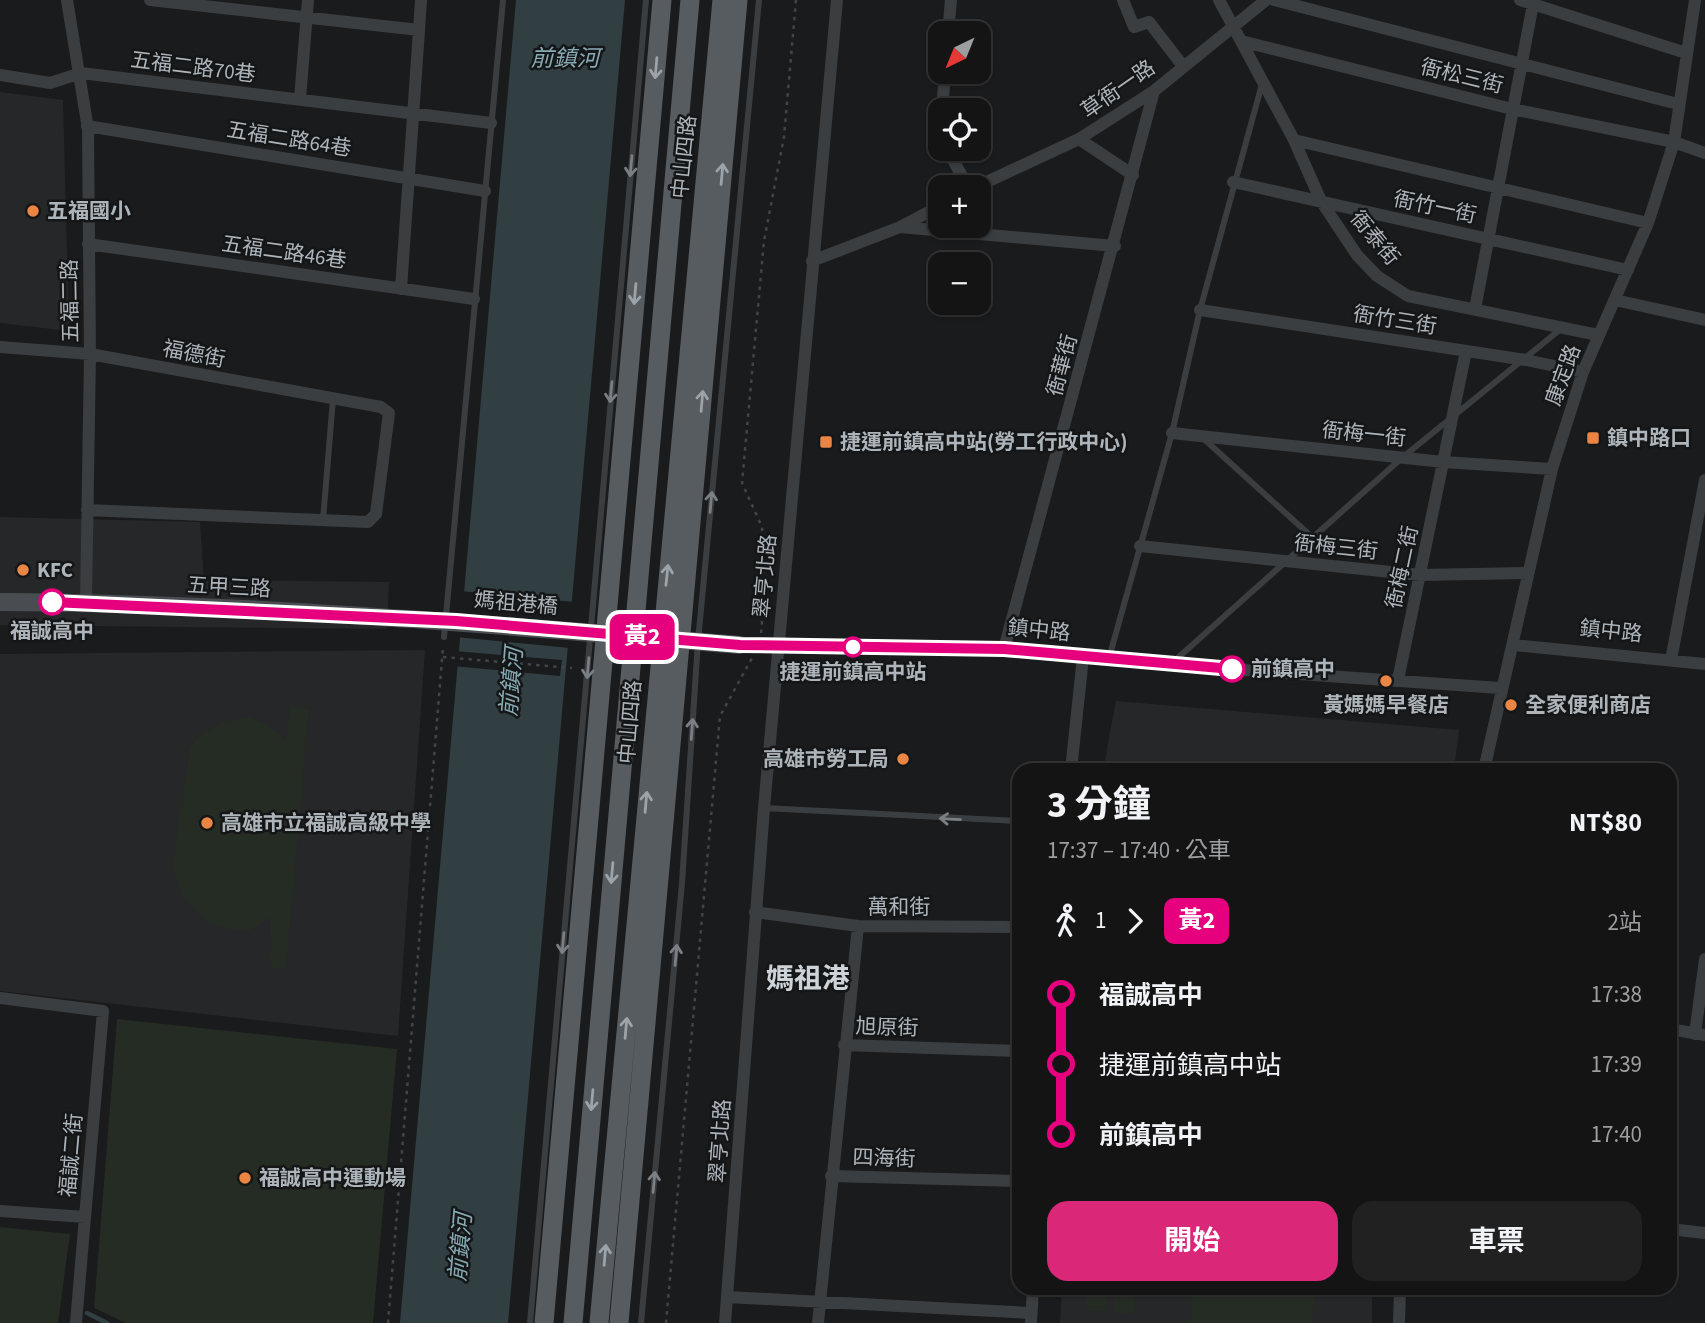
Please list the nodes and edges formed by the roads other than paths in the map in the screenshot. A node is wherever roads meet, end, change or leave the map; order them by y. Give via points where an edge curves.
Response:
1 (67, 0) edge
2 (150, 0) edge
3 (308, 0) edge
4 (421, 0) edge
5 (503, 0) edge
6 (646, 0) edge
7 (662, 0) edge
8 (690, 0) edge
9 (722, 0) edge
10 (738, 0) edge
11 (759, 0) edge
12 (837, 0) edge
13 (951, 0) edge
14 (1123, 0) edge
15 (1219, 0) edge
16 (1266, 0) edge
17 (1275, 0) edge
18 (1695, 0) edge
19 (1526, 2) edge
20 (307, 15) junction
21 (949, 21) edge
22 (1232, 25) junction
23 (419, 30) junction
24 (1241, 41) junction
25 (1686, 52) junction
26 (1521, 65) junction
27 (1183, 66) junction
28 (81, 73) junction
29 (0, 75) edge
30 (1263, 82) junction
31 (1154, 91) junction
32 (300, 99) junction
33 (1678, 104) junction
34 (1512, 108) junction
35 (413, 112) junction
36 (491, 123) junction
37 (88, 125) junction
38 (1079, 139) junction
39 (1294, 140) junction
40 (1674, 142) junction
41 (1705, 153) edge
42 (1133, 175) junction
43 (409, 178) junction
44 (991, 180) edge
45 (1233, 182) junction
46 (1498, 188) junction
47 (485, 191) junction
48 (1321, 201) junction
49 (928, 212) edge
50 (1648, 223) junction
51 (900, 227) junction
52 (1489, 238) junction
53 (88, 244) junction
54 (1115, 246) junction
55 (812, 261) junction
56 (1628, 270) junction
57 (401, 289) junction
58 (474, 299) junction
59 (1615, 300) junction
60 (1475, 309) junction
61 (1200, 310) junction
62 (1705, 320) edge
63 (1563, 327) junction
64 (1598, 335) junction
65 (0, 347) edge
66 (1466, 351) junction
67 (90, 354) junction
68 (1526, 360) junction
69 (1583, 373) junction
70 (333, 399) junction
71 (1453, 417) junction
72 (1172, 433) junction
73 (1201, 436) junction
74 (1403, 457) junction
75 (1443, 462) junction
76 (1552, 469) junction
77 (1705, 480) edge
78 (87, 510) junction
79 (323, 520) junction
80 (1312, 537) junction
81 (1140, 546) junction
82 (1285, 562) junction
83 (1528, 573) junction
84 (1420, 575) junction
85 (0, 602) edge
86 (86, 603) junction
87 (447, 626) junction
88 (589, 632) junction
89 (632, 636) junction
90 (660, 638) junction
91 (689, 641) junction
92 (740, 645) joint
93 (778, 645) junction
94 (1513, 645) junction
95 (1004, 649) junction
96 (1083, 657) junction
97 (1108, 659) junction
98 (1671, 660) junction
99 (1705, 664) edge
100 (1171, 665) junction
101 (1398, 680) junction
102 (1500, 688) junction
103 (1073, 763) edge
104 (1485, 763) edge
105 (764, 808) junction
106 (1012, 821) edge
107 (755, 912) junction
108 (858, 926) junction
109 (1012, 927) edge
110 (1705, 959) edge
111 (0, 998) edge
112 (1677, 1030) edge
113 (1700, 1035) edge
114 (844, 1045) junction
115 (1012, 1051) edge
116 (831, 1176) junction
117 (1012, 1181) edge
118 (0, 1211) edge
119 (85, 1217) junction
120 (1677, 1230) edge
121 (1705, 1233) edge
122 (1033, 1295) edge
123 (1400, 1295) edge
124 (728, 1297) junction
125 (820, 1300) junction
126 (1031, 1318) edge
127 (76, 1323) edge
128 (530, 1323) edge
129 (544, 1323) edge
130 (573, 1323) edge
131 (599, 1323) edge
132 (619, 1323) edge
133 (641, 1323) edge
134 (725, 1323) edge
135 (818, 1323) edge
136 (1399, 1323) edge

1 - 28 street, 五福二路
2 - 20 street
3 - 20 street
4 - 23 street
5 - 36 lane
6 -> 88 lane
7 -> 88 main road, 中山四路
8 - 89 main road, 中山四路
90 -> 9 main road, 中山四路
91 -> 10 main road, 中山四路
91 -> 11 lane
12 - 55 street, 翠亨北路
13 - 21 street
14 - 27 street via 1134,27 1149,22
15 - 22 street, 衙泰街
16 - 22 street, 草衙一路
17 - 26 street
18 - 25 street, 康定路
19 - 25 street
19 - 26 street
20 - 23 street
20 - 32 street
22 - 24 street, 衙泰街
22 - 27 street, 草衙一路
23 - 35 street
24 - 30 street, 衙泰街
24 - 34 street, 衙松三街
25 - 33 street, 康定路
26 - 33 street
26 - 34 street
27 - 31 street, 草衙一路
28 - 29 street via 50,83
28 - 32 street, 五福二路70巷
28 - 37 street, 五福二路
30 - 39 street, 衙泰街
30 - 45 lane
31 - 38 street, 草衙一路
31 - 42 street, 衙華街
32 - 35 street, 五福二路70巷
33 - 40 street, 康定路
34 - 40 street, 衙松三街
34 - 46 street
35 - 36 street, 五福二路70巷
35 - 43 street
36 - 47 lane
37 - 43 street, 五福二路64巷
37 - 53 street, 五福二路
38 - 42 street
38 - 44 street, 草衙一路
39 - 46 street
39 - 48 street, 衙泰街
40 - 41 street, 衙松三街
40 - 50 street, 康定路
42 - 54 street, 衙華街
43 - 47 street, 五福二路64巷
43 - 57 street
45 - 48 street, 衙竹一街
45 - 61 lane
46 - 50 street
46 - 52 street
47 - 58 lane
48 - 52 street, 衙竹一街
48 - 60 street, 衙泰街 via 1377,276 1408,296
49 - 51 street
50 - 56 street, 康定路
51 - 54 street
51 - 55 street
52 - 56 street, 衙竹一街
52 - 60 street
53 - 57 street, 五福二路46巷
53 - 67 street, 五福二路
54 - 95 street, 衙華街
55 - 93 street, 翠亨北路
56 - 59 street, 康定路
57 - 58 street, 五福二路46巷
58 - 87 lane
59 - 62 street
59 - 64 street, 康定路
60 - 63 street, 衙泰街
61 - 66 street, 衙竹三街
61 - 72 lane
63 - 64 street, 衙泰街
63 - 68 lane
64 - 69 street, 康定路
65 - 67 street, 福德街
66 - 68 street, 衙竹三街
66 - 71 street, 衙梅二街
67 - 70 street, 福德街
67 - 78 street, 五福二路
68 - 69 street, 衙竹三街
68 - 71 lane
69 - 76 street, 康定路
70 - 79 lane
70 - 79 street, 福德街 via 381,407 390,418 373,519
71 - 74 lane
71 - 75 street, 衙梅二街
72 - 73 street, 衙梅一街
72 - 81 lane
73 - 74 street, 衙梅一街
73 - 80 lane
74 - 75 street, 衙梅一街
74 - 80 lane
75 - 76 street, 衙梅一街
75 - 84 street, 衙梅二街
76 - 83 street, 康定路
77 - 98 street
78 - 79 street
78 - 86 street, 五福二路
80 - 82 lane
81 - 82 street, 衙梅三街
81 - 97 lane
82 - 84 street, 衙梅三街
82 - 100 lane
83 - 84 street, 衙梅三街
83 - 94 street, 康定路
84 - 101 street, 衙梅二街
85 - 86 main road, 五甲三路
86 - 87 main road, 五甲三路
87 - 88 main road, 媽祖港橋
88 - 89 main road, 鎮中路
88 -> 128 lane
88 - 129 main road, 中山四路
89 - 90 main road, 鎮中路
89 -> 130 main road, 中山四路
90 - 91 main road, 鎮中路
131 -> 90 main road, 中山四路
91 - 92 main road, 鎮中路
91 - 132 main road, 中山四路
133 -> 91 lane via 682,883
92 - 93 street, 鎮中路
93 - 95 street, 鎮中路
93 - 105 street, 翠亨北路
94 - 98 street, 鎮中路
94 - 102 street, 康定路
95 - 96 street, 鎮中路
96 - 97 street, 鎮中路
96 - 103 street
97 - 100 street, 鎮中路
98 - 99 street, 鎮中路
100 - 101 street, 鎮中路
101 - 102 street, 鎮中路
102 - 104 street, 康定路
106 -> 105 lane
105 - 107 street, 翠亨北路
107 - 108 street
107 - 124 street, 翠亨北路
108 - 109 street, 萬和街
108 - 114 street, 萬和街
110 - 113 street
111 - 119 street, 福誠二街 via 103,1011
112 - 113 street
114 - 115 street, 旭原街
114 - 116 street, 旭原街
116 - 117 street, 四海街
116 - 125 street, 四海街
118 - 119 street, 福誠二街
119 - 127 street
120 - 121 street
122 - 126 street
123 - 136 street
124 - 125 street
124 - 134 street, 翠亨北路
125 - 126 street
125 - 135 street, 四海街

